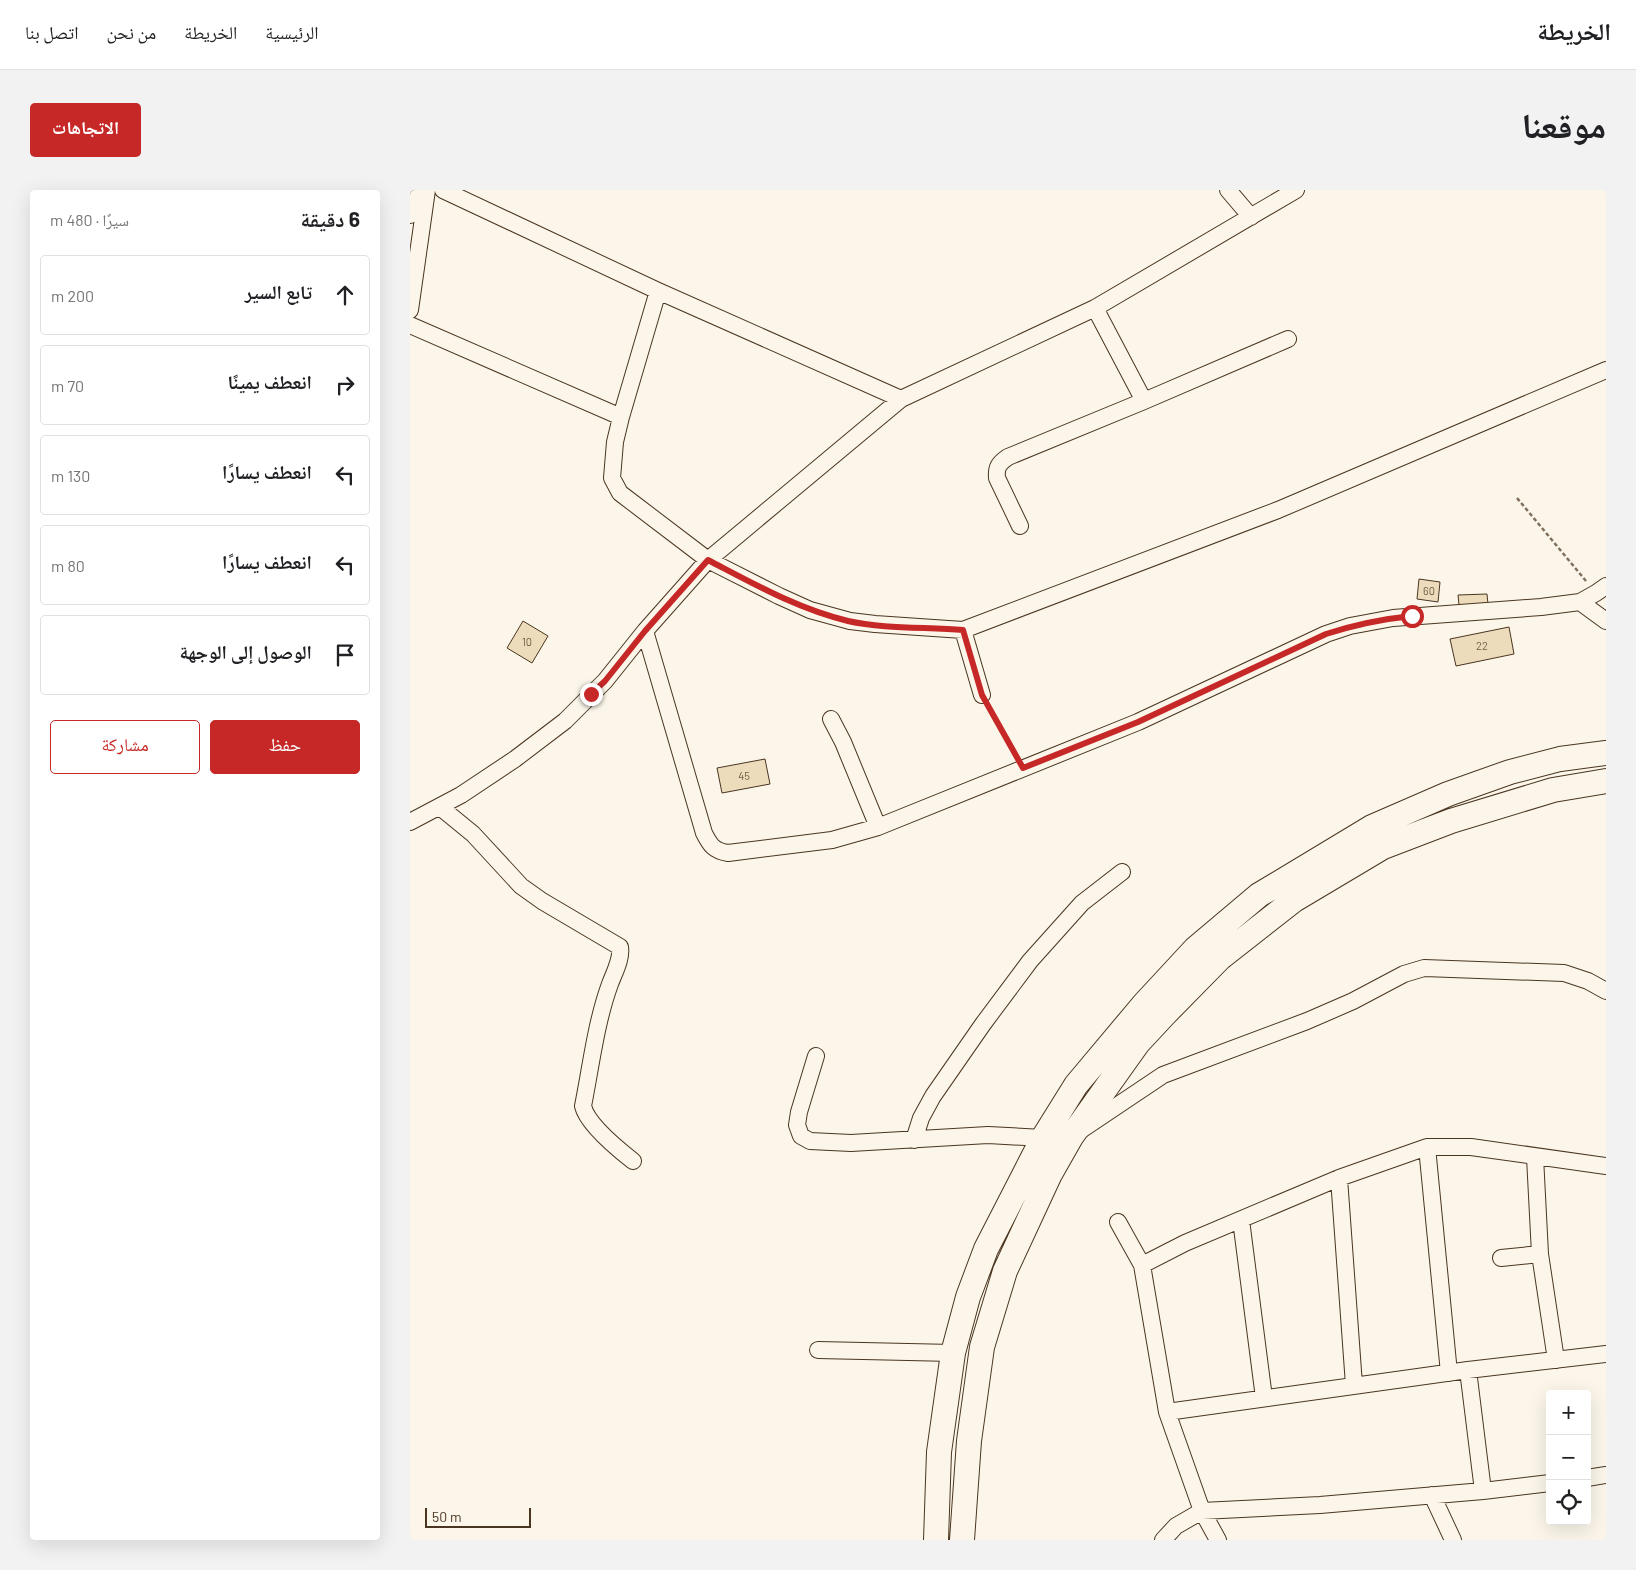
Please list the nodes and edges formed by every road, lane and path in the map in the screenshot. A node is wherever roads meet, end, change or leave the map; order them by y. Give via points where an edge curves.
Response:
1 (414, 190) edge
2 (427, 190) edge
3 (443, 190) edge
4 (1228, 190) edge
5 (1296, 190) edge
6 (410, 215) edge
7 (1251, 217) junction
8 (412, 275) edge
9 (658, 291) junction
10 (1095, 308) junction
11 (410, 310) edge
12 (410, 325) edge
13 (1288, 339) dead end
14 (1606, 370) edge
15 (901, 399) junction
16 (1144, 401) junction
17 (620, 417) junction
18 (1517, 498) dead end
19 (1020, 526) dead end
20 (708, 560) junction
21 (1601, 589) edge
22 (1580, 602) junction
23 (1606, 621) edge
24 (963, 630) junction
25 (645, 631) junction
26 (982, 695) joint
27 (831, 719) dead end
28 (1606, 753) edge
29 (1023, 768) junction
30 (1606, 781) edge
31 (440, 807) junction
32 (410, 822) edge
33 (878, 827) junction
34 (1122, 872) dead end
35 (1606, 991) edge
36 (816, 1056) dead end
37 (1071, 1137) junction
38 (1042, 1138) junction
39 (914, 1140) junction
40 (1427, 1146) junction
41 (1535, 1157) junction
42 (633, 1161) dead end
43 (1606, 1166) edge
44 (1339, 1178) junction
45 (1241, 1220) junction
46 (1118, 1222) dead end
47 (1540, 1254) junction
48 (1501, 1258) dead end
49 (1142, 1265) junction
50 (818, 1350) dead end
51 (953, 1353) junction
52 (1606, 1354) edge
53 (1556, 1360) junction
54 (1468, 1370) junction
55 (1448, 1373) junction
56 (1354, 1385) junction
57 (1264, 1398) junction
58 (1167, 1412) junction
59 (1606, 1475) edge
60 (1591, 1477) edge
61 (1546, 1483) edge
62 (1483, 1491) junction
63 (1432, 1496) junction
64 (1202, 1511) junction
65 (936, 1540) edge
66 (962, 1540) edge
67 (1163, 1540) edge
68 (1218, 1540) edge
69 (1453, 1540) edge

1 - 6 street
2 - 8 street
3 - 9 street
4 - 7 street
5 - 7 street
7 - 10 street
8 - 11 street
9 - 15 street
9 - 17 street
10 - 15 street
10 - 16 street
12 - 17 street
13 - 16 street
14 - 24 street via 1278,510
15 - 20 street
16 - 19 street via 1000,462 996,469 997,478
17 - 20 street via 612,478 620,494
18 - 21 path
20 - 24 street via 810,610 850,621
20 - 25 street
21 - 22 street
22 - 23 street
22 - 29 street via 1393,618 1350,626 1326,634 1138,722
24 - 26 street
25 - 31 street via 605,681 564,720 515,759
25 - 33 street via 704,833 715,850 728,853 832,840
26 - 29 path
27 - 33 street
28 - 38 highway via 1560,759 1510,772 1448,794 1372,827 1259,895 1195,949 1144,1004 1076,1085
29 - 33 street
30 - 37 highway via 1553,790 1451,820 1383,847 1294,900 1220,958 1164,1015 1138,1043
31 - 32 street
31 - 42 street via 473,834 521,886 620,947 600,1015 583,1106 589,1119
34 - 39 street via 1082,903 1030,961 934,1096 921,1118
35 - 37 street via 1564,973 1424,968 1404,974 1307,1021 1163,1075
36 - 39 street via 799,1112 797,1125 801,1136 810,1142 821,1143
37 - 66 highway via 1005,1271 982,1347 969,1441
38 - 39 street via 988,1135
38 - 51 highway via 986,1249 968,1297
40 - 41 street via 1471,1147
40 - 44 street
40 - 55 street
41 - 43 street
41 - 47 street
44 - 45 street
44 - 56 street
45 - 49 street
45 - 57 street
46 - 49 street
47 - 48 street
47 - 53 street
49 - 58 street
50 - 51 street
51 - 65 highway via 939,1452
52 - 53 street
53 - 54 street
54 - 55 street
54 - 62 street
55 - 56 street
56 - 57 street
57 - 58 street
58 - 64 street
59 - 60 street
61 - 62 street
62 - 63 street
63 - 64 street
63 - 69 street
64 - 67 street via 1176,1526
64 - 68 street

